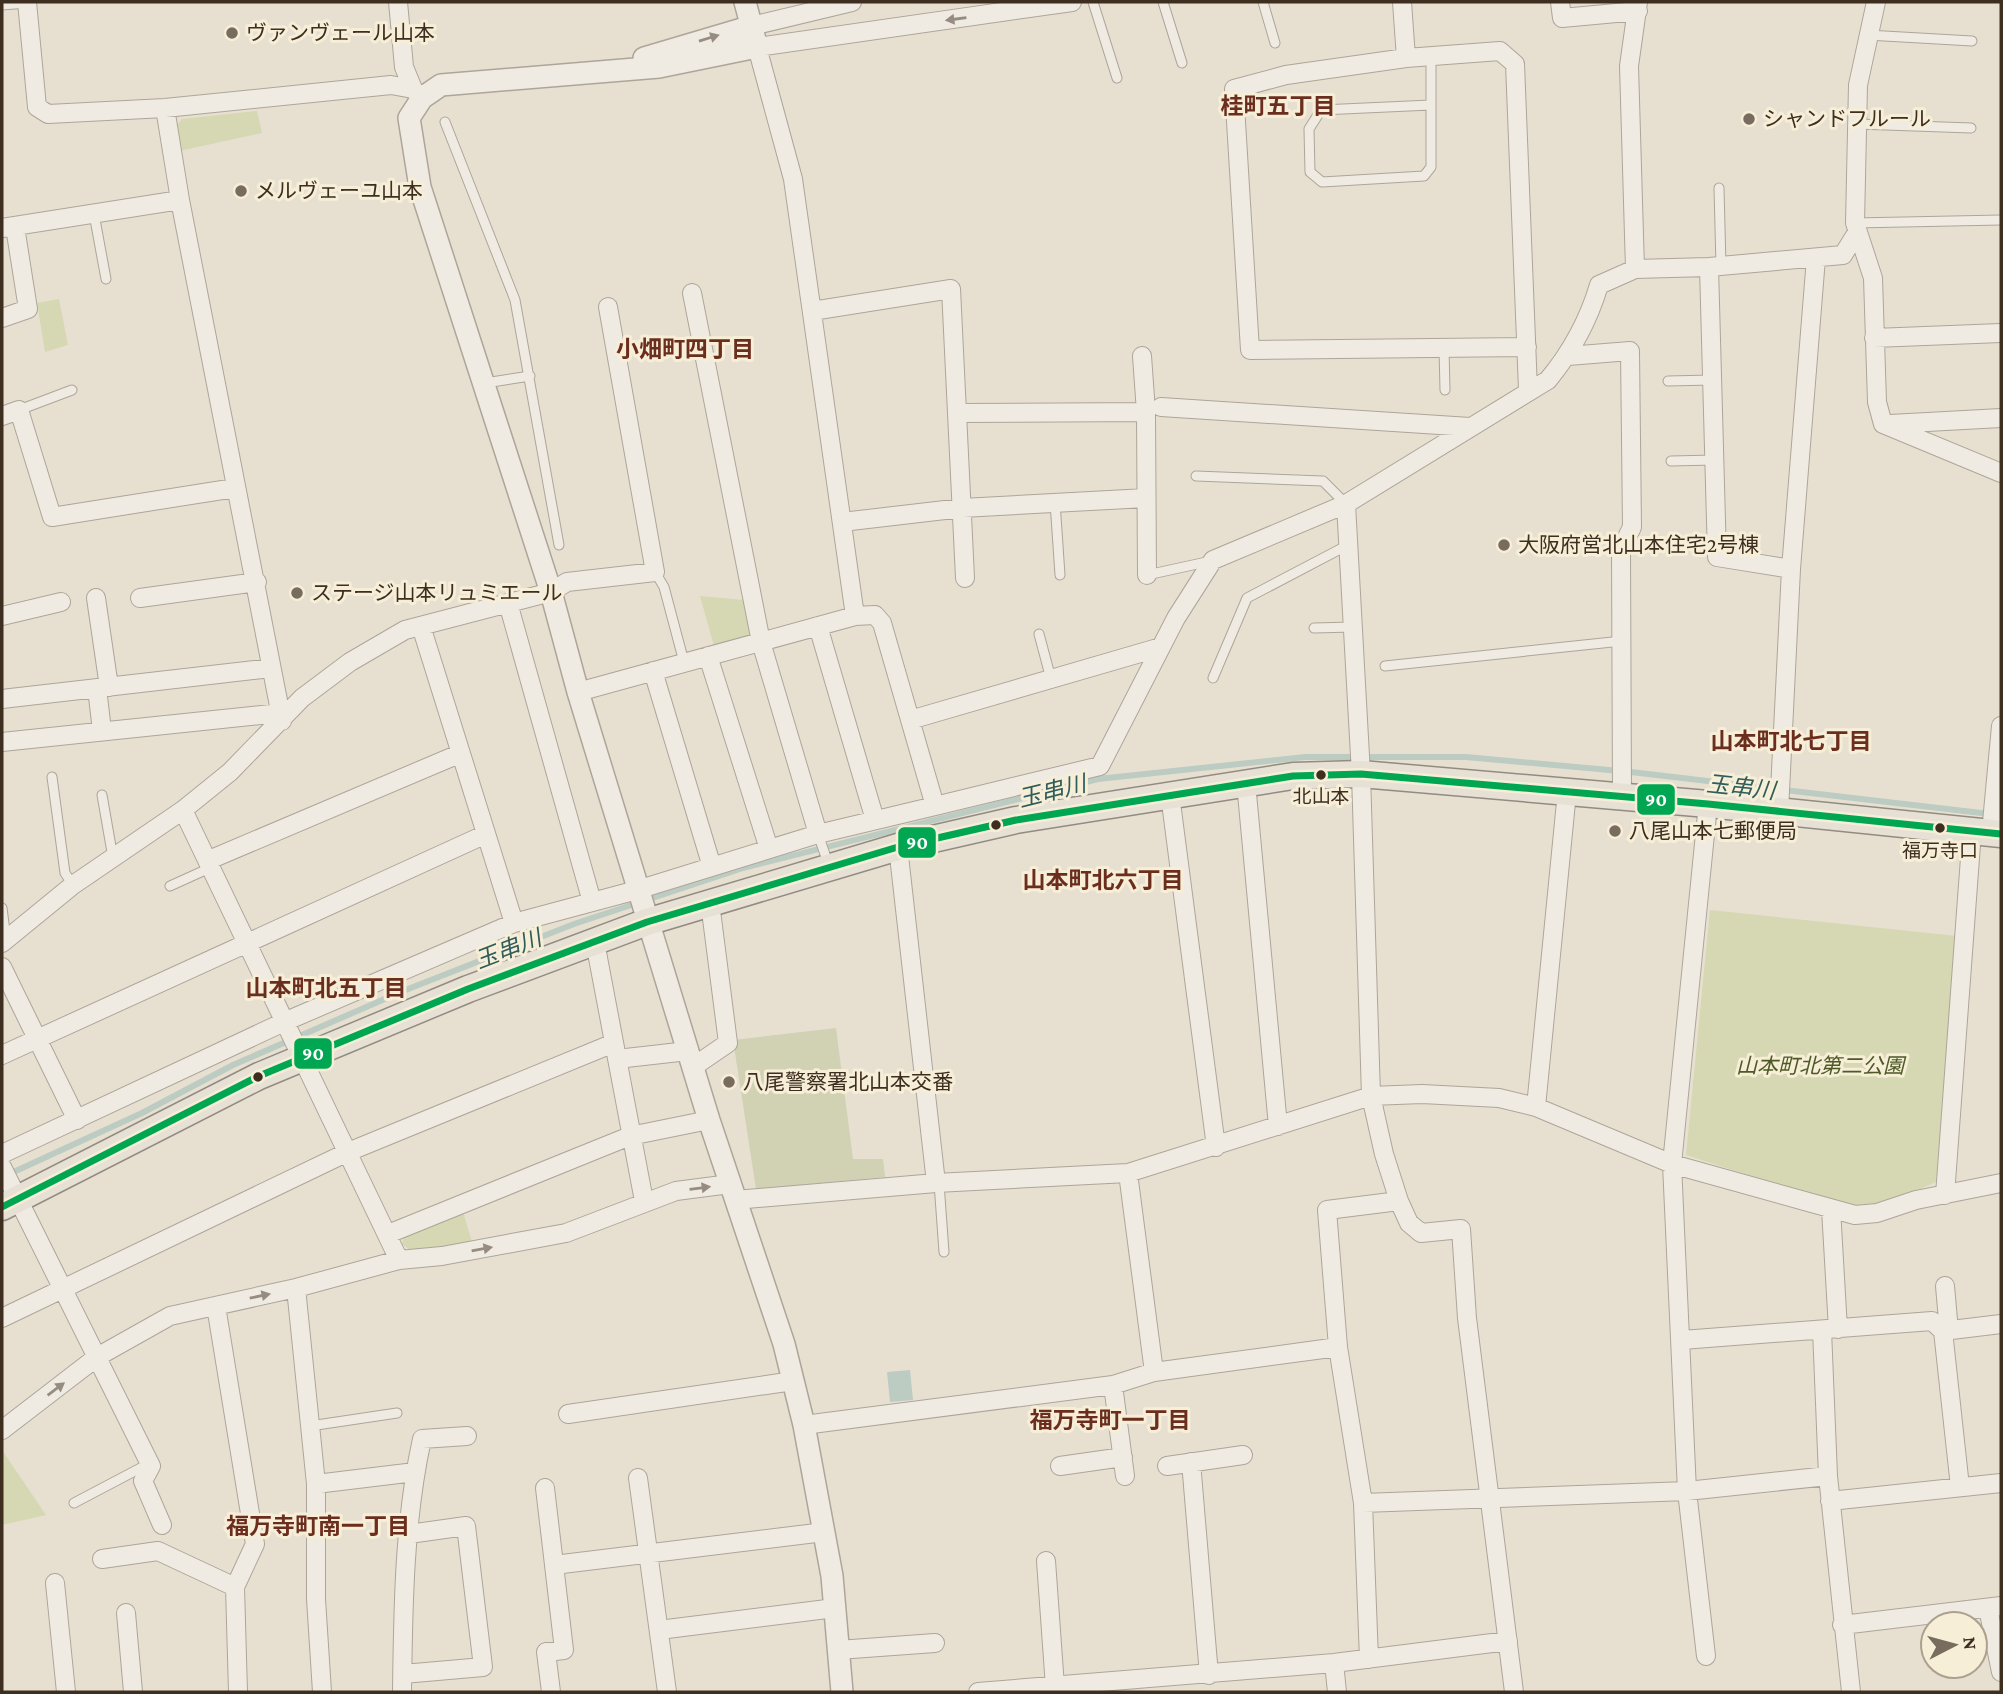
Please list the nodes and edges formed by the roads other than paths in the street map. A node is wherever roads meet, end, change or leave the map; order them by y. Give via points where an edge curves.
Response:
1 (27, 2) edge
2 (398, 2) edge
3 (745, 2) edge
4 (852, 2) edge
5 (1070, 2) edge
6 (1093, 2) edge
7 (1163, 2) edge
8 (1263, 2) edge
9 (1402, 2) edge
10 (1560, 2) edge
11 (1876, 2) edge
12 (2, 5) edge
13 (1638, 6) edge
14 (752, 26) junction
15 (1867, 35) junction
16 (1972, 41) dead end
17 (1275, 43) dead end
18 (757, 47) junction
19 (1431, 56) junction
20 (1406, 58) junction
21 (1182, 63) dead end
22 (597, 72) junction
23 (1117, 78) dead end
24 (418, 94) junction
25 (1431, 105) junction
26 (165, 108) junction
27 (445, 122) dead end
28 (1857, 124) junction
29 (1971, 128) dead end
30 (1719, 188) dead end
31 (180, 200) junction
32 (94, 214) junction
33 (2001, 220) edge
34 (8, 227) edge
35 (1856, 228) junction
36 (1816, 258) junction
37 (1715, 266) junction
38 (1634, 269) junction
39 (106, 279) dead end
40 (692, 293) dead end
41 (608, 307) dead end
42 (812, 311) junction
43 (2, 318) edge
44 (2001, 333) edge
45 (1874, 338) junction
46 (1527, 347) junction
47 (1444, 348) junction
48 (1142, 356) dead end
49 (1568, 356) junction
50 (530, 376) junction
51 (1712, 380) junction
52 (1668, 381) dead end
53 (484, 383) junction
54 (72, 390) dead end
55 (1445, 390) dead end
56 (1528, 390) junction
57 (1154, 410) junction
58 (19, 411) junction
59 (957, 413) junction
60 (2, 416) edge
61 (2001, 418) edge
62 (1883, 424) junction
63 (1470, 427) junction
64 (1714, 460) junction
65 (1671, 461) dead end
66 (2001, 473) edge
67 (1196, 476) dead end
68 (235, 488) junction
69 (1146, 498) junction
70 (1055, 502) junction
71 (1346, 504) junction
72 (962, 508) junction
73 (842, 522) junction
74 (559, 545) dead end
75 (1348, 545) junction
76 (1213, 560) junction
77 (1791, 569) junction
78 (655, 572) junction
79 (1060, 575) dead end
80 (1147, 575) joint
81 (965, 578) dead end
82 (257, 582) junction
83 (551, 592) junction
84 (96, 598) dead end
85 (140, 598) dead end
86 (61, 602) dead end
87 (508, 603) junction
88 (2, 616) edge
89 (855, 616) junction
90 (421, 626) junction
91 (818, 626) junction
92 (1353, 627) junction
93 (1314, 628) dead end
94 (1039, 634) dead end
95 (1622, 641) junction
96 (761, 642) junction
97 (1161, 647) junction
98 (708, 656) junction
99 (684, 662) junction
100 (1385, 666) dead end
101 (271, 668) junction
102 (653, 671) junction
103 (1213, 678) dead end
104 (1051, 679) junction
105 (103, 688) junction
106 (578, 692) junction
107 (2, 699) edge
108 (281, 717) junction
109 (910, 720) junction
110 (2001, 726) edge
111 (102, 731) junction
112 (2, 742) edge
113 (459, 754) junction
114 (1361, 773) junction
115 (52, 777) dead end
116 (1622, 779) junction
117 (1246, 783) junction
118 (1567, 792) junction
119 (102, 795) dead end
120 (1170, 795) junction
121 (1708, 804) junction
122 (935, 806) junction
123 (1779, 807) junction
124 (183, 810) junction
125 (875, 820) junction
126 (1989, 831) edge
127 (484, 835) junction
128 (819, 838) junction
129 (898, 847) junction
130 (769, 849) junction
131 (113, 858) junction
132 (827, 862) junction
133 (210, 864) junction
134 (712, 867) junction
135 (73, 885) junction
136 (170, 886) dead end
137 (638, 890) junction
138 (592, 902) junction
139 (710, 903) junction
140 (2, 908) edge
141 (646, 918) junction
142 (514, 923) junction
143 (4, 941) edge
144 (246, 942) junction
145 (595, 942) junction
146 (2, 967) edge
147 (286, 1024) junction
148 (36, 1038) junction
149 (615, 1051) junction
150 (301, 1054) junction
151 (2, 1055) edge
152 (690, 1059) junction
153 (1371, 1096) junction
154 (1536, 1107) junction
155 (77, 1120) junction
156 (709, 1120) junction
157 (1278, 1126) junction
158 (630, 1136) junction
159 (1216, 1147) junction
160 (348, 1152) junction
161 (2, 1154) edge
162 (1672, 1164) junction
163 (2, 1167) edge
164 (1128, 1173) junction
165 (937, 1183) junction
166 (2001, 1183) edge
167 (732, 1192) junction
168 (1945, 1195) junction
169 (10, 1198) edge
170 (644, 1201) junction
171 (1399, 1201) junction
172 (1831, 1209) junction
173 (388, 1234) junction
174 (944, 1252) dead end
175 (399, 1260) junction
176 (63, 1286) junction
177 (1945, 1286) dead end
178 (296, 1289) junction
179 (216, 1306) junction
180 (2, 1318) edge
181 (2001, 1324) edge
182 (1830, 1330) junction
183 (1943, 1331) junction
184 (1682, 1340) junction
185 (1338, 1347) junction
186 (97, 1357) junction
187 (1154, 1372) junction
188 (793, 1381) junction
189 (1113, 1385) junction
190 (397, 1413) dead end
191 (568, 1414) dead end
192 (804, 1425) junction
193 (310, 1426) junction
194 (2, 1430) edge
195 (467, 1436) dead end
196 (1243, 1455) dead end
197 (1123, 1457) junction
198 (1191, 1462) junction
199 (150, 1463) junction
200 (1060, 1466) dead end
201 (1167, 1466) dead end
202 (415, 1472) junction
203 (1125, 1476) dead end
204 (1828, 1476) junction
205 (638, 1478) dead end
206 (316, 1483) junction
207 (2001, 1483) edge
208 (1960, 1487) junction
209 (545, 1488) dead end
210 (1687, 1491) junction
211 (1492, 1498) junction
212 (1830, 1501) junction
213 (74, 1503) dead end
214 (1363, 1503) junction
215 (162, 1525) dead end
216 (824, 1532) junction
217 (410, 1534) junction
218 (649, 1553) junction
219 (102, 1559) dead end
220 (1046, 1561) dead end
221 (554, 1565) junction
222 (55, 1583) dead end
223 (235, 1587) junction
224 (1995, 1607) edge
225 (835, 1608) junction
226 (126, 1613) dead end
227 (1842, 1625) junction
228 (659, 1630) junction
229 (1508, 1641) junction
230 (935, 1643) dead end
231 (838, 1650) junction
232 (1706, 1656) dead end
233 (1369, 1659) junction
234 (1335, 1663) junction
235 (2001, 1672) edge
236 (403, 1674) junction
237 (1209, 1675) junction
238 (1187, 1685) edge
239 (1055, 1686) junction
240 (66, 1692) edge
241 (133, 1692) edge
242 (239, 1692) edge
243 (322, 1692) edge
244 (402, 1692) edge
245 (551, 1692) edge
246 (667, 1692) edge
247 (842, 1692) edge
248 (978, 1692) edge
249 (1337, 1692) edge
250 (1514, 1692) edge
251 (1851, 1692) edge

1 - 12 lane
1 - 26 street via 37,107 48,114
2 - 24 street via 404,67
3 - 14 street
4 - 14 street
5 -> 18 street
6 - 23 lane
7 - 21 lane
8 - 17 lane
9 - 20 street
10 - 13 street via 1562,18
11 - 15 street
13 - 38 street via 1629,66
14 - 18 street
22 -> 14 street
15 - 16 lane
15 - 28 street
18 - 22 street via 659,67
18 - 42 street via 793,179
19 - 20 street
19 - 25 lane
19 - 46 street via 1500,51 1515,64
20 - 47 street via 1286,75 1234,89 1250,350
22 - 24 street via 441,85
24 - 26 street via 391,85
24 - 53 street via 409,118 420,187
25 - 25 lane via 1431,167 1424,176 1321,182 1310,172 1308,129 1321,110
26 - 31 street
27 - 50 lane via 515,300
28 - 29 lane
28 - 35 street
30 - 37 lane
31 - 32 street
31 - 68 street
32 - 34 street
32 - 39 lane
33 - 35 lane
34 - 43 street via 28,309
35 - 36 street via 1843,255
35 - 45 street via 1873,278
36 - 37 street
36 - 77 street
37 - 38 street
37 - 51 street
38 - 49 street via 1599,285 1588,321
40 - 96 street
41 - 78 street
42 - 59 street via 951,289
42 - 73 street
44 - 45 street
45 - 62 street via 1877,402
46 - 47 street
46 - 56 street
47 - 55 lane
48 - 57 street
49 - 56 street via 1548,380
49 - 95 street via 1630,351 1632,527 1621,550
50 - 53 lane
50 - 74 lane
51 - 52 lane
51 - 64 street
53 - 83 street
54 - 58 lane
56 - 63 street
57 - 59 street
57 - 63 street
57 - 69 street
58 - 60 street
58 - 68 street via 52,517
59 - 72 street
61 - 62 street
62 - 66 street
63 - 71 street
64 - 65 lane
64 - 77 street via 1717,557
67 - 71 lane via 1323,481
68 - 82 street
69 - 70 street
69 - 80 street
70 - 72 street
70 - 79 lane
71 - 75 street
71 - 76 street
72 - 73 street
72 - 81 street
73 - 89 street
75 - 92 street
75 - 103 lane via 1247,598
76 - 80 lane
76 - 97 street
77 - 123 street
78 - 83 street via 566,582
78 - 99 lane via 664,587
82 - 85 street
82 - 101 street
83 - 87 street
83 - 106 street
84 - 105 street
86 - 88 street
87 - 90 street
87 - 138 street
89 - 91 street
89 - 109 street via 875,615 882,623
90 - 108 street via 405,630 350,662
90 - 113 street
91 - 96 street
91 - 125 street
92 - 93 lane
92 - 114 street
94 - 104 lane
95 - 100 lane
95 - 116 street
96 - 98 street
96 - 128 street
97 - 104 street
97 - 122 street via 1100,766
98 - 99 street
98 - 130 street
99 - 102 street
101 - 105 street
101 - 108 street
102 - 106 street
102 - 134 street
104 - 109 street
105 - 107 street
105 - 111 street
106 - 137 street
108 - 111 street
108 - 124 street via 230,772
109 - 122 street
110 - 126 street
111 - 112 street
113 - 127 street
113 - 133 street
114 - 117 main road
114 - 118 main road
114 - 153 street
115 - 135 lane via 65,873
116 - 118 main road
116 - 121 main road
117 - 120 main road
117 - 157 street
118 - 154 street
119 - 131 lane
120 - 129 main road via 1016,820
120 - 159 street
121 - 123 main road
121 - 162 street
122 - 125 street
123 - 126 main road
124 - 131 street
124 - 133 street
125 - 128 street
126 - 168 street
127 - 142 street
127 - 144 street
128 - 130 street
128 - 132 lane
129 - 132 main road
129 - 165 street
130 - 134 street
131 - 135 street
132 - 139 main road
133 - 136 lane
133 - 144 street
134 - 137 street
135 - 143 street
137 - 138 street
137 - 141 street
138 - 142 street
139 - 141 main road
139 - 152 street via 728,1043
140 - 143 lane
141 - 145 main road
141 - 152 street
142 - 147 street
144 - 147 street
144 - 148 street
145 - 149 street
145 - 150 main road
146 - 148 street
147 - 150 street
147 - 155 street
148 - 151 street
148 - 155 street
149 - 152 street
149 - 158 street
149 - 160 street
150 - 160 street
150 - 169 main road
152 - 156 street
153 - 154 street via 1499,1098
153 - 157 street
153 - 171 street
154 - 162 street
155 - 161 street
156 - 158 street
156 - 167 street
157 - 159 street
158 - 170 street
158 - 173 street
159 - 164 street
160 - 173 street
160 - 176 street
162 - 172 street
162 - 184 street
163 - 169 street
164 - 165 street
164 - 187 street
165 - 167 street
165 - 174 lane
166 - 168 street
170 -> 167 street via 676,1191
167 - 188 street
168 - 172 street via 1877,1213 1855,1215
169 - 176 street
175 -> 170 street via 566,1233
171 - 185 street via 1327,1210
171 - 211 street via 1409,1223 1421,1233 1461,1230 1466,1318
172 - 182 street
173 - 175 street
175 - 178 street
176 - 180 street
176 - 186 street
177 - 183 street via 1948,1320
179 -> 178 street
178 - 193 street
179 - 186 street via 170,1315
179 - 223 street via 255,1544
181 - 183 street
182 - 183 street via 1932,1321
182 - 184 street
182 - 204 street
183 - 208 street
184 - 210 street
185 - 187 street
185 - 214 street
194 -> 186 street
186 - 199 street
187 - 189 street
188 - 191 street
188 - 192 street
189 - 192 street
189 - 197 street
190 - 193 lane
192 - 216 street
193 - 206 street
195 - 202 street via 422,1439
196 - 198 street
197 - 200 street
197 - 203 street
198 - 201 street
198 - 237 street
199 - 213 lane
199 - 215 street via 143,1481
202 - 206 street
202 - 217 street
204 - 210 street
204 - 212 street
205 - 218 street
206 - 243 street
207 - 208 street
208 - 212 street
209 - 221 street
210 - 211 street
210 - 232 street
211 - 214 street
211 - 229 street
212 - 227 street
214 - 233 street
216 - 218 street
216 - 225 street
217 - 236 street
217 - 236 street via 466,1526 483,1667
218 - 221 street
218 - 228 street
219 - 223 street via 158,1551
220 - 239 street
221 - 245 street via 564,1650 546,1652
222 - 240 street
223 - 242 street
224 - 227 street
224 - 235 street
225 - 228 street
225 - 231 street
226 - 241 street
227 - 251 street
228 - 246 street
229 - 233 street
229 - 250 street
230 - 231 street
231 - 247 street
233 - 234 street
234 - 237 street
234 - 249 street
236 - 244 street
237 - 238 street
238 - 239 street
239 - 248 street

